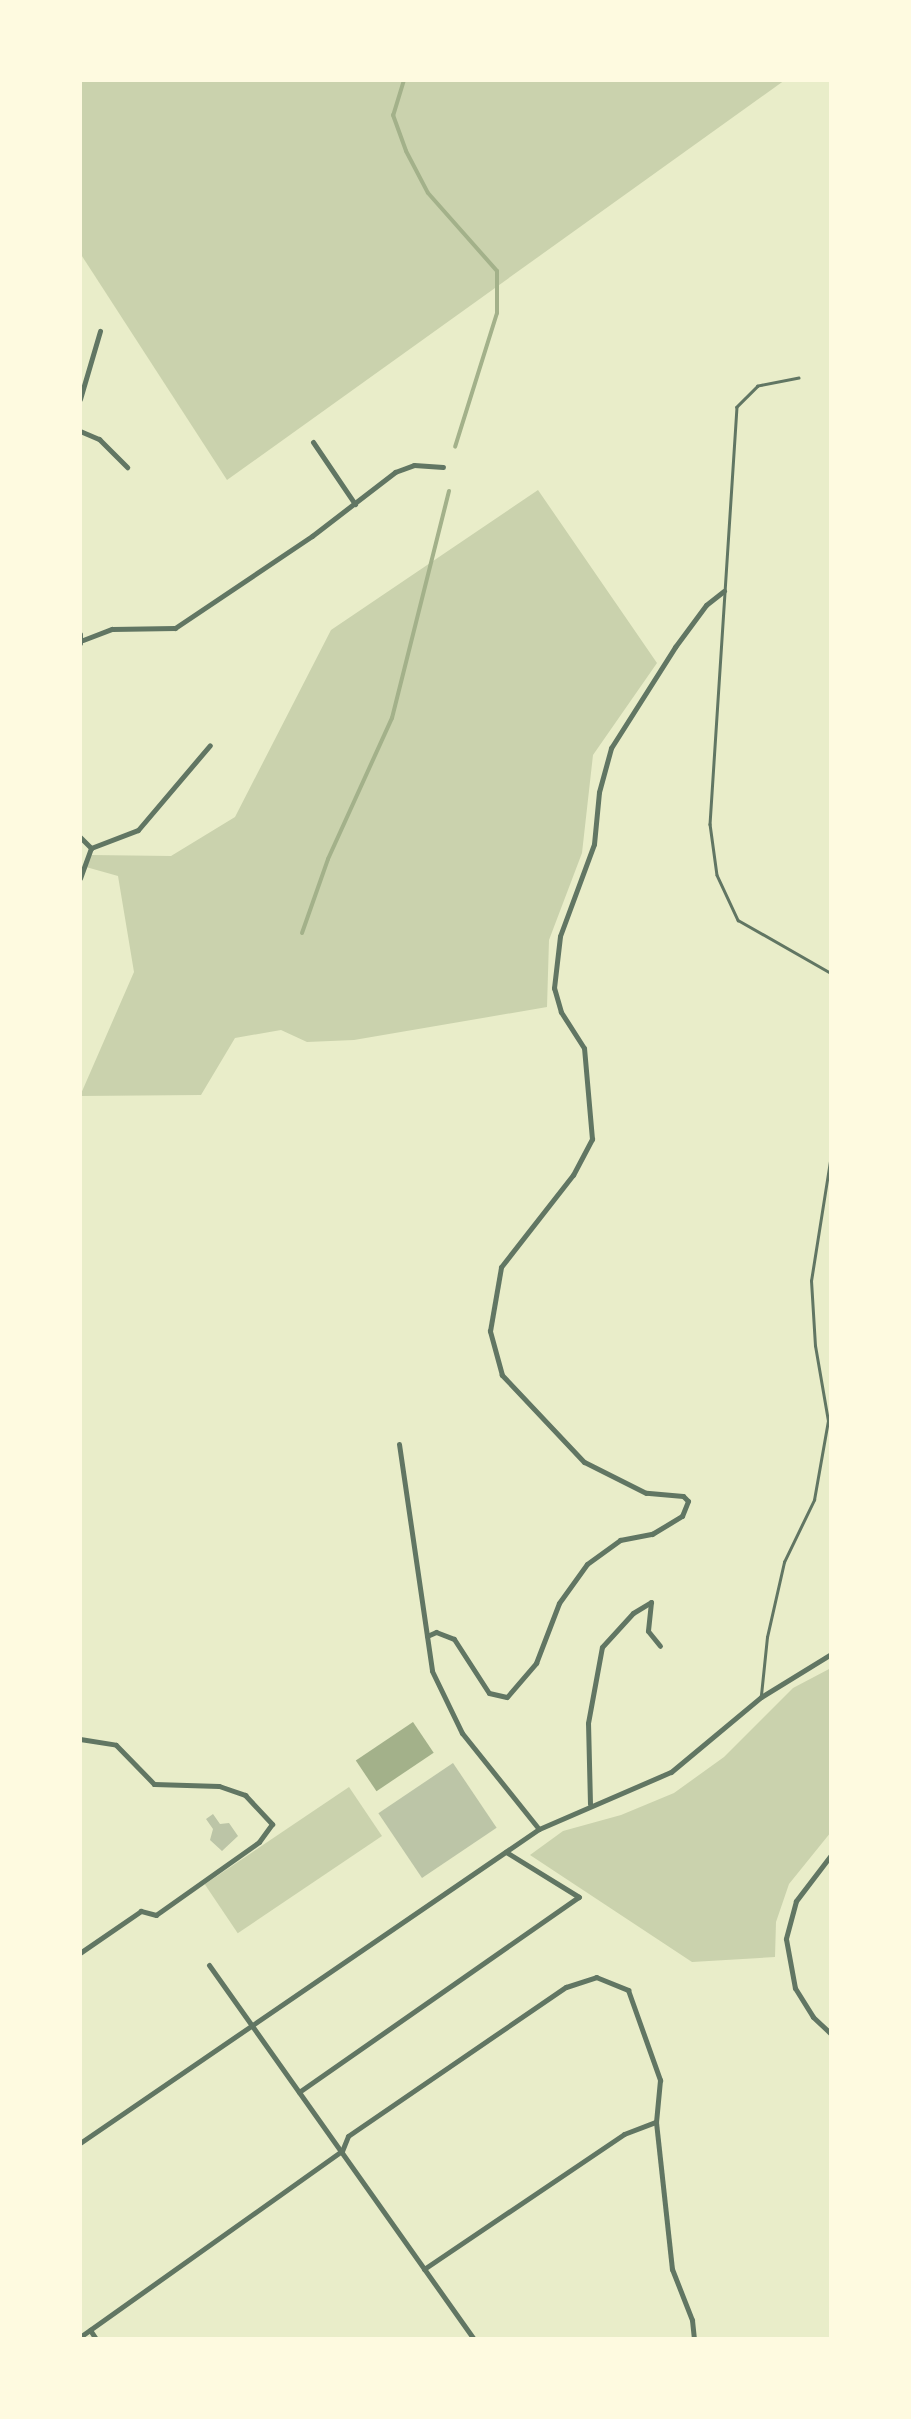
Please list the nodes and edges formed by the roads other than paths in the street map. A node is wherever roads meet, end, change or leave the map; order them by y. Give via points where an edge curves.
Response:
1 (100, 331) dead end
2 (799, 378) dead end
3 (80, 399) edge
4 (80, 431) edge
5 (313, 442) dead end
6 (127, 467) dead end
7 (443, 467) dead end
8 (355, 504) junction
9 (724, 591) junction
10 (81, 639) edge
11 (210, 745) dead end
12 (80, 837) edge
13 (91, 848) junction
14 (80, 878) edge
15 (831, 973) edge
16 (831, 1155) edge
17 (399, 1444) dead end
18 (427, 1636) junction
19 (660, 1646) dead end
20 (831, 1654) edge
21 (761, 1697) junction
22 (80, 1739) edge
23 (590, 1804) junction
24 (540, 1830) junction
25 (506, 1852) junction
26 (831, 1855) edge
27 (80, 1954) edge
28 (209, 1965) dead end
29 (251, 2024) junction
30 (831, 2034) edge
31 (298, 2092) junction
32 (656, 2122) junction
33 (80, 2143) edge
34 (342, 2152) junction
35 (424, 2270) junction
36 (90, 2330) junction
37 (80, 2337) edge
38 (96, 2339) edge
39 (474, 2339) edge
40 (694, 2339) edge

1 - 3 street
2 - 9 lane via 758,386 738,406
4 - 6 street via 99,439
5 - 8 street
7 - 8 street via 404,467
8 - 10 street via 175,628 112,629
9 - 15 lane via 710,824 718,874 738,920
9 - 18 street via 675,647 611,748 594,844 560,936 554,988 584,1048 592,1139 573,1175 501,1268 490,1331 502,1376 584,1462 646,1493 688,1501 682,1516 652,1534 620,1540 587,1564 559,1603 536,1663 507,1697 490,1693 454,1639
11 - 13 street via 138,830
12 - 13 street
13 - 14 street
16 - 21 lane via 811,1281 828,1421 814,1500 784,1562
17 - 18 street
18 - 24 street via 432,1671 462,1734
19 - 23 street via 648,1631 652,1602 602,1647 588,1723
20 - 21 street
21 - 23 street via 688,1762
22 - 27 street via 116,1745 154,1784 219,1786 245,1795 272,1824 259,1842 156,1915 141,1911
23 - 24 street
24 - 25 street
25 - 29 street
25 - 31 street via 579,1897
26 - 30 street via 796,1901 786,1940 795,1988
28 - 29 street
29 - 31 street
29 - 33 street
31 - 34 street
32 - 34 street via 660,2080 628,1990 582,1979 348,2136
32 - 35 street via 624,2134
32 - 40 street via 672,2268
34 - 35 street
34 - 36 street
35 - 39 street
36 - 37 street
36 - 38 street

